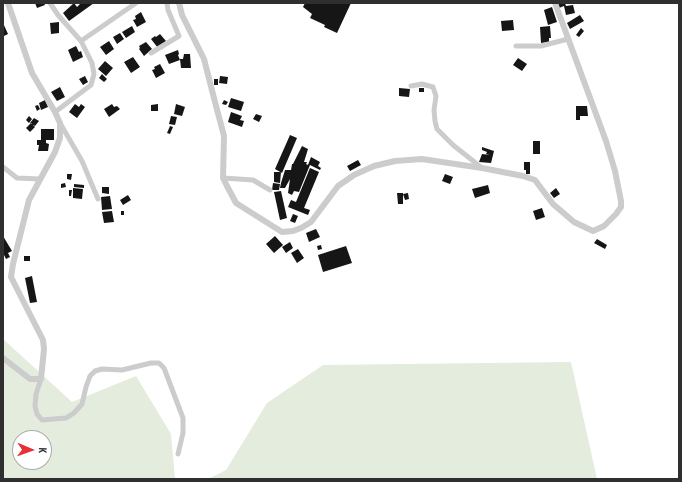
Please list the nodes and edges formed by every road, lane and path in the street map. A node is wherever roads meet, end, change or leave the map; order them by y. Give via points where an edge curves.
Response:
1 (8, 3) edge
2 (50, 3) edge
3 (136, 3) edge
4 (167, 3) edge
5 (179, 3) edge
6 (555, 3) edge
7 (568, 39) junction
8 (81, 41) junction
9 (516, 46) dead end
10 (151, 53) dead end
11 (411, 86) dead end
12 (55, 112) junction
13 (60, 123) junction
14 (3, 167) edge
15 (482, 168) junction
16 (223, 178) junction
17 (40, 179) junction
18 (270, 190) dead end
19 (98, 199) dead end
20 (3, 358) edge
21 (41, 380) junction
22 (178, 454) dead end

1 - 12 street via 32,73
2 - 8 street
3 - 8 street
4 - 10 street via 179,36
5 - 16 street via 182,15 204,59 224,136
6 - 7 street
7 - 9 street via 541,46
7 - 15 street via 606,141 615,171 621,207 604,226 593,231 574,222 553,204 535,180
8 - 12 street via 92,63 94,74 91,85
11 - 15 street via 433,86 436,96 435,121 438,129 453,145
12 - 13 street
13 - 17 street via 60,138 55,152
13 - 19 street via 82,161
14 - 17 street via 17,178
15 - 16 street via 422,160 395,161 374,166 338,186 311,222 297,230 282,232 236,203
16 - 18 street via 253,180
17 - 21 street via 29,200 11,277 43,340
20 - 21 street via 30,379
21 - 22 street via 34,406 37,414 42,420 66,418 82,404 90,376 95,371 122,370 151,362 159,363 164,368 183,418

